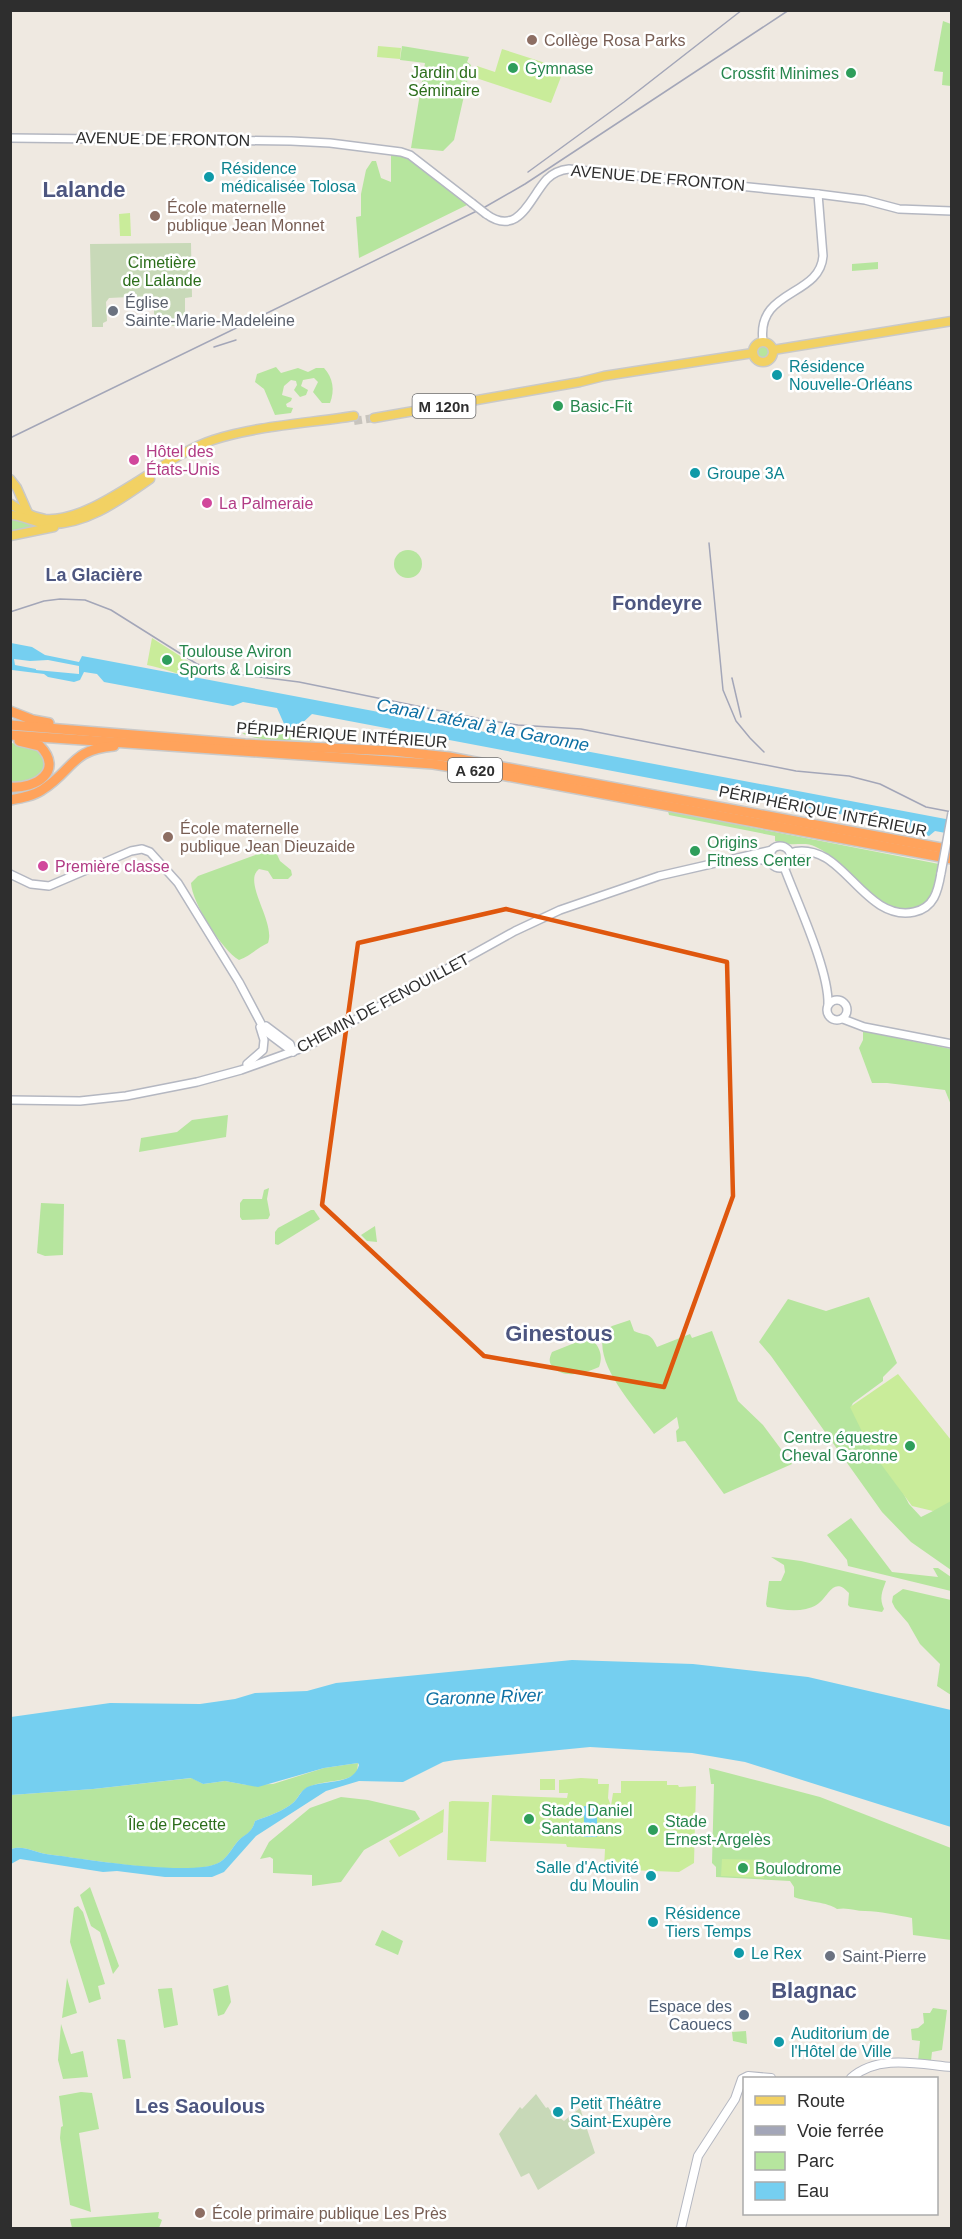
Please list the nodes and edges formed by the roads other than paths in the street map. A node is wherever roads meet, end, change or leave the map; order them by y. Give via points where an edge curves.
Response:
1 (10, 138) edge
2 (818, 194) junction
3 (951, 211) edge
4 (951, 321) edge
5 (763, 341) junction
6 (773, 350) junction
7 (753, 353) junction
8 (373, 415) tunnel mouth
9 (206, 438) dead end
10 (154, 470) junction
11 (10, 479) edge
12 (11, 503) edge
13 (10, 513) edge
14 (29, 514) junction
15 (63, 524) junction
16 (10, 536) edge
17 (10, 711) edge
18 (10, 725) edge
19 (76, 730) junction
20 (10, 735) edge
21 (10, 740) edge
22 (141, 743) junction
23 (10, 787) edge
24 (10, 800) edge
25 (951, 813) edge
26 (772, 850) junction
27 (951, 850) edge
28 (790, 854) junction
29 (744, 856) junction
30 (951, 859) edge
31 (771, 862) junction
32 (784, 867) junction
33 (10, 874) edge
34 (827, 986) junction
35 (838, 1000) junction
36 (828, 1005) junction
37 (847, 1011) junction
38 (843, 1019) junction
39 (260, 1021) junction
40 (860, 1025) junction
41 (951, 1044) edge
42 (292, 1052) junction
43 (241, 1070) junction
44 (10, 1101) edge
45 (951, 2067) edge
46 (853, 2077) edge
47 (743, 2079) edge
48 (681, 2229) edge

1 - 2 street, AVENUE DE FRONTON, bridge via 330,142 401,152 486,214 504,220 518,216 549,177 568,169
2 - 3 street, AVENUE DE FRONTON via 899,209
2 - 5 street via 822,266 815,276 773,305 764,324
4 - 6 main road
5 - 6 main road
5 - 7 main road via 757,343
6 - 7 main road via 771,358 763,362
7 - 8 main road, M 120n via 568,380
9 - 10 main road
10 - 14 main road via 86,510 51,519
10 - 15 main road via 222,437 354,419 209,447 169,466 104,509
11 - 14 main road
12 - 13 main road
12 - 14 main road
13 - 15 main road via 37,523
15 - 16 main road
17 - 19 highway via 40,722 70,725
18 - 19 highway, PÉRIPHÉRIQUE INTÉRIEUR / A 620
19 - 27 highway, PÉRIPHÉRIQUE INTÉRIEUR / A 620 via 448,757
20 - 22 highway, A 620
21 - 23 highway via 40,746 48,765 37,784
22 - 24 highway via 85,752 43,790
22 - 30 highway, A 620 via 398,760 465,769
25 - 28 street, bridge via 937,893 930,904 917,912 898,912 880,905 824,857 802,850
26 - 28 street via 782,846
26 - 29 street, CHEMIN DE FENOUILLET
26 - 31 street
28 - 32 street via 790,862
29 - 31 street, CHEMIN DE FENOUILLET
29 - 42 street, CHEMIN DE FENOUILLET via 659,876 560,910
31 - 32 street
32 - 34 street
33 - 39 street via 31,884 49,886 131,851 142,849 154,855 184,891
34 - 35 street
34 - 36 street
35 - 36 street
35 - 37 street
36 - 38 street via 830,1017
37 - 38 street
37 - 40 street
38 - 40 street
39 - 42 street via 266,1031
39 - 43 street via 263,1050
40 - 41 street
42 - 43 street, CHEMIN DE FENOUILLET
43 - 44 street, CHEMIN DE FENOUILLET via 126,1096 80,1101
45 - 46 main road via 899,2063 864,2068
47 - 48 main road via 735,2099 698,2156

